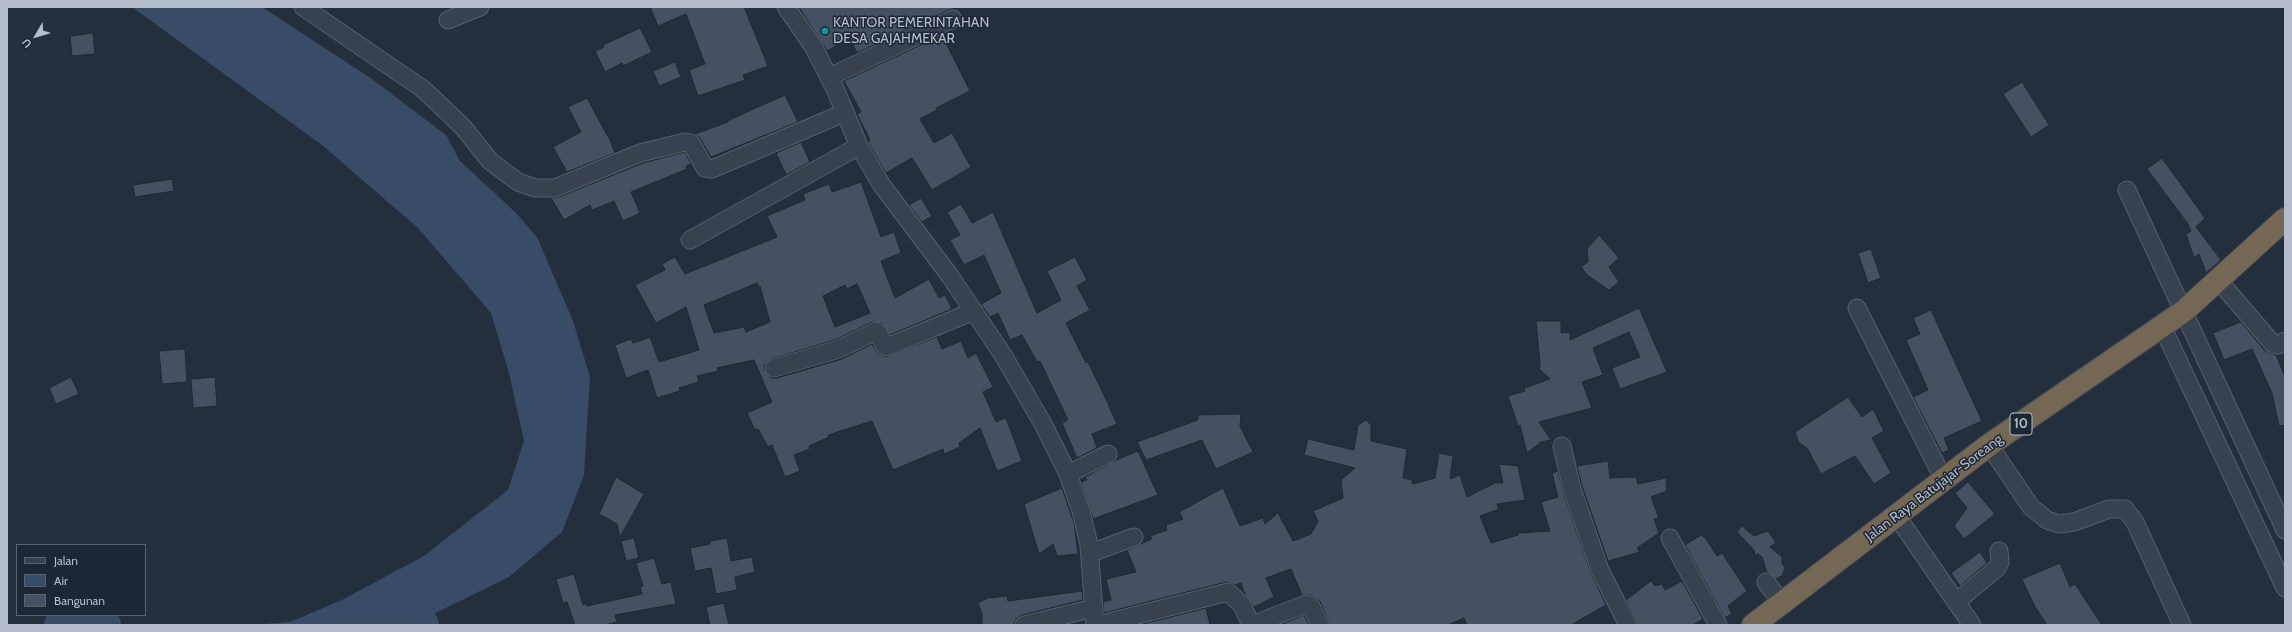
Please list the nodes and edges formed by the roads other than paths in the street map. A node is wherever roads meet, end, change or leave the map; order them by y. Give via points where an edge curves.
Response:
1 (303, 7) edge
2 (480, 7) edge
3 (786, 7) edge
4 (953, 19) dead end
5 (448, 20) dead end
6 (829, 77) junction
7 (844, 113) junction
8 (859, 146) junction
9 (2127, 190) dead end
10 (2285, 219) edge
11 (690, 240) dead end
12 (2219, 281) junction
13 (1857, 308) dead end
14 (974, 311) junction
15 (2184, 311) junction
16 (2162, 326) junction
17 (2285, 341) edge
18 (774, 368) dead end
19 (1989, 445) junction
20 (1562, 446) dead end
21 (1108, 454) dead end
22 (1068, 474) junction
23 (1944, 480) junction
24 (1896, 515) junction
25 (2285, 530) edge
26 (1134, 537) dead end
27 (1670, 538) dead end
28 (1999, 551) dead end
29 (1091, 554) junction
30 (1766, 582) dead end
31 (2285, 588) edge
32 (1781, 602) junction
33 (1956, 602) junction
34 (1094, 608) junction
35 (1024, 625) edge
36 (1096, 625) edge
37 (1251, 625) edge
38 (1320, 625) edge
39 (1628, 625) edge
40 (1718, 625) edge
41 (1752, 625) edge
42 (1972, 625) edge
43 (2182, 625) edge

1 - 7 street via 423,89 463,126 490,161 518,182 535,188 555,188 640,153 685,142 691,143 705,168 712,169
2 - 5 street
3 - 6 street via 813,46
4 - 6 street
6 - 7 street
7 - 8 street
8 - 11 street
8 - 14 street via 880,184
9 - 15 street
10 - 12 highway, Jalan Raya Batujajar-Soreang / 10
12 - 15 highway, Jalan Raya Batujajar-Soreang / 10
12 - 17 street via 2273,344 2278,345
13 - 23 street
14 - 18 street via 887,347 876,331 839,349
14 - 22 street via 1024,390
15 - 16 highway, Jalan Raya Batujajar-Soreang / 10
15 - 25 street
16 - 19 highway, Jalan Raya Batujajar-Soreang / 10
16 - 31 street
19 - 23 highway, Jalan Raya Batujajar-Soreang / 10
19 - 43 street via 2031,507 2046,520 2059,524 2074,522 2109,509 2125,509 2135,522
20 - 39 street via 1572,489 1600,570
21 - 22 street
22 - 29 street via 1081,511
23 - 24 highway, Jalan Raya Batujajar-Soreang / 10
24 - 32 highway, Jalan Raya Batujajar-Soreang / 10
24 - 33 street
26 - 29 street
27 - 40 street
28 - 33 street via 1998,568
29 - 34 street
30 - 32 street
32 - 41 highway, Jalan Raya Batujajar-Soreang / 10
33 - 42 street
34 - 35 street
34 - 36 street
36 - 37 street via 1228,592 1242,605
37 - 38 street via 1306,604 1311,606

